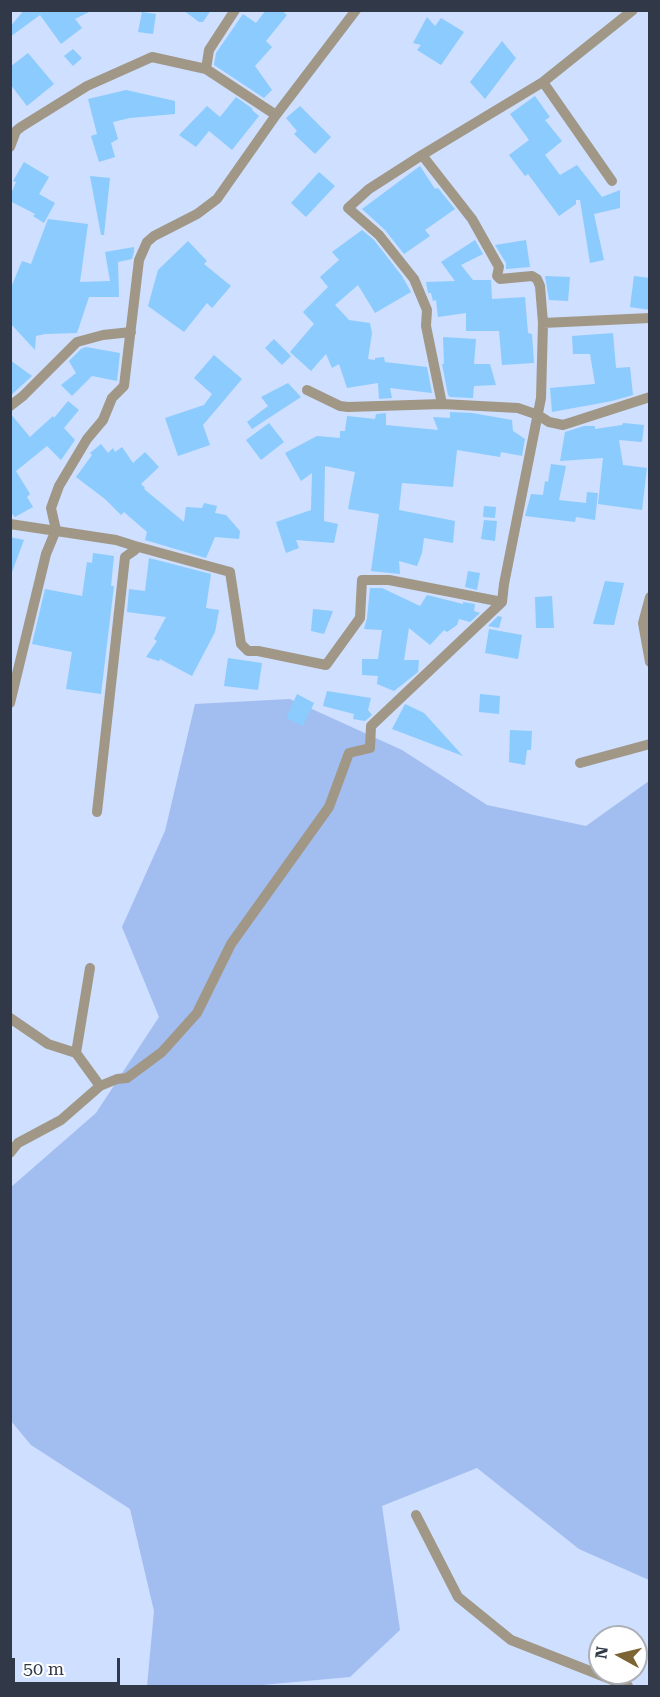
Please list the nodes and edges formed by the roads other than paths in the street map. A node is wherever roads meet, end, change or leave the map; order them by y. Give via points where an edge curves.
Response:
1 (235, 10) edge
2 (356, 10) edge
3 (633, 10) edge
4 (206, 69) junction
5 (543, 82) junction
6 (276, 115) junction
7 (10, 147) edge
8 (422, 154) junction
9 (612, 181) dead end
10 (650, 318) edge
11 (543, 323) junction
12 (131, 332) junction
13 (307, 390) dead end
14 (650, 397) edge
15 (442, 404) junction
16 (10, 406) edge
17 (538, 415) junction
18 (10, 524) edge
19 (56, 530) junction
20 (135, 546) junction
21 (650, 597) edge
22 (502, 602) junction
23 (650, 663) edge
24 (10, 703) edge
25 (650, 744) edge
26 (580, 763) dead end
27 (97, 812) dead end
28 (90, 968) dead end
29 (10, 1018) edge
30 (76, 1053) junction
31 (100, 1086) junction
32 (10, 1153) edge
33 (416, 1515) dead end
34 (628, 1686) edge

1 - 4 street via 209,50
2 - 6 street
3 - 5 street
4 - 6 street
4 - 7 street via 146,59 87,86 21,127
5 - 8 street
5 - 9 street
6 - 12 street via 217,199 147,242 139,260
8 - 11 street via 472,219 499,267 498,276 537,279
8 - 15 street via 348,208 379,235 414,279 427,310 426,326
10 - 11 street
11 - 17 street via 543,385
12 - 16 street via 77,342
12 - 19 street via 124,386 112,398 103,420 59,486 51,508
13 - 15 street via 348,407
14 - 17 street via 563,425
15 - 17 street via 518,408
17 - 22 street
18 - 19 street
19 - 20 street
19 - 24 street via 46,554
20 - 22 street via 230,572 241,644 248,651 326,665 360,618 362,580 389,580
20 - 27 street via 124,557
21 - 23 street via 643,623
22 - 31 street via 371,726 370,748 349,753 329,807 231,944 197,1013 162,1052 127,1078
25 - 26 street
28 - 30 street
29 - 30 street via 48,1044
30 - 31 street
31 - 32 street via 69,1114 18,1143
33 - 34 street via 458,1597 511,1640

